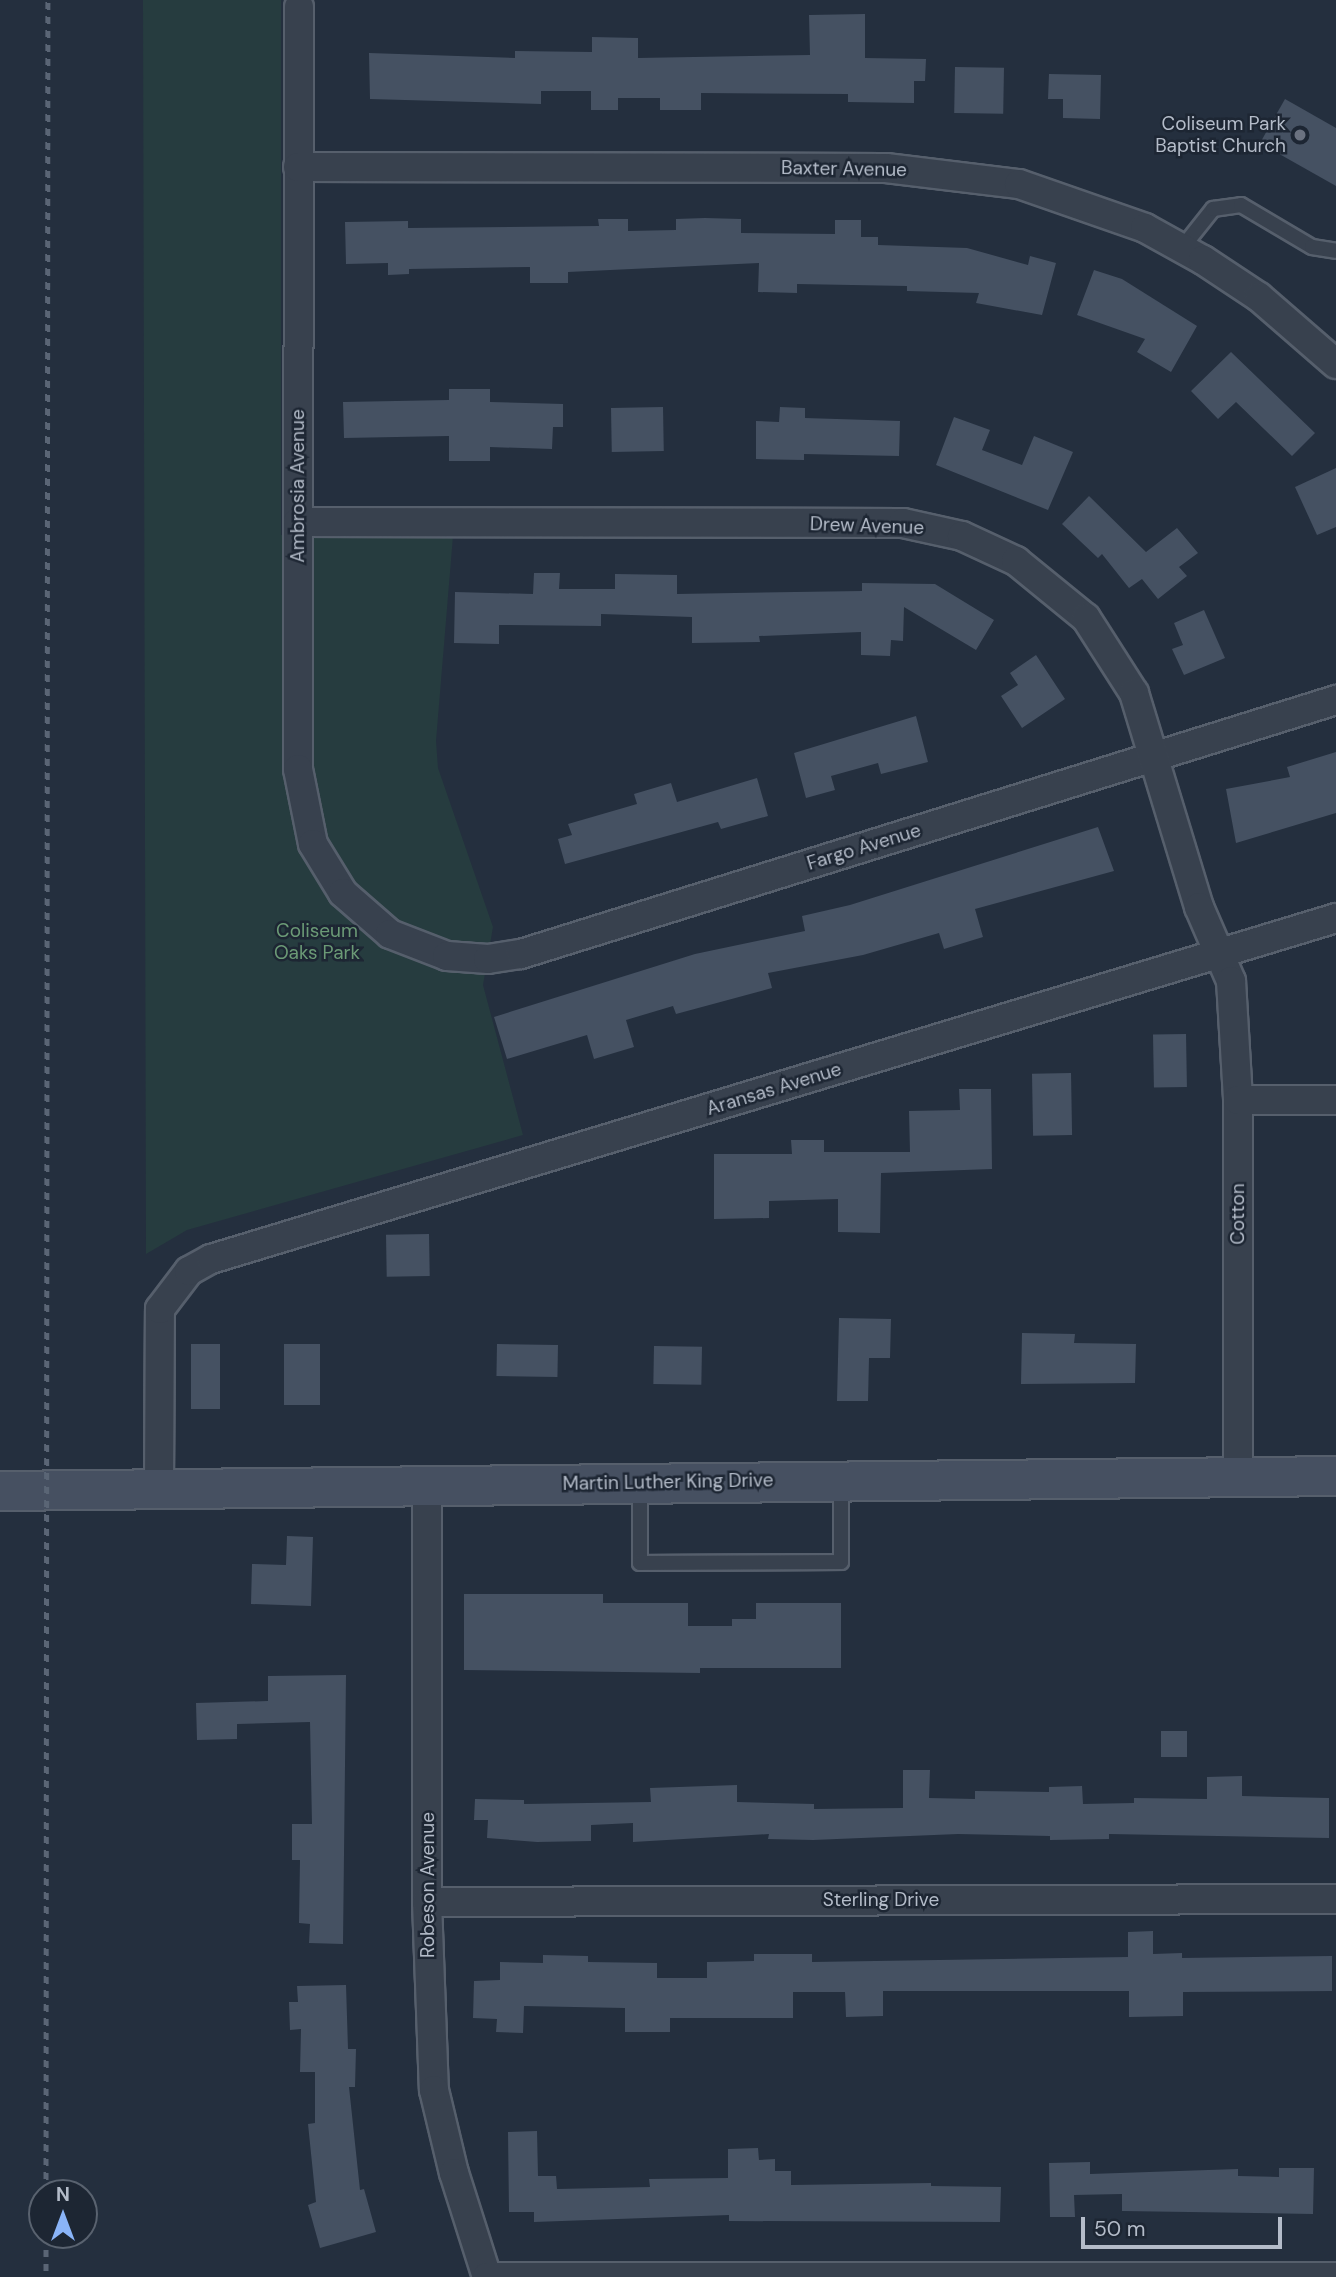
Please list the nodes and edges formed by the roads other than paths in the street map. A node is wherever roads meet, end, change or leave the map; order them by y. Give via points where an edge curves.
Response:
1 (299, 7) dead end
2 (298, 167) junction
3 (1182, 248) junction
4 (1336, 251) edge
5 (1336, 364) edge
6 (298, 522) junction
7 (1336, 700) edge
8 (1155, 757) junction
9 (1336, 918) edge
10 (390, 934) joint
11 (1220, 954) junction
12 (1238, 1100) junction
13 (1336, 1100) edge
14 (1336, 1476) edge
15 (1238, 1477) junction
16 (841, 1481) junction
17 (640, 1483) junction
18 (427, 1485) junction
19 (159, 1489) junction
20 (0, 1491) edge
21 (1336, 1899) edge
22 (427, 1902) junction
23 (487, 2277) edge
24 (1336, 2277) edge

1 - 2 street, Ambrosia Avenue
2 - 3 street, Baxter Avenue via 886,168 953,173 1019,184 1083,203
2 - 6 street, Ambrosia Avenue
3 - 4 lane via 1213,209 1241,205 1312,247
3 - 5 street, Baxter Avenue via 1259,297
6 - 8 street, Drew Avenue via 874,522 933,528 1016,561 1086,618 1134,693
6 - 10 street, Ambrosia Avenue via 298,769 302,804 313,844 334,881 365,916
7 - 8 street, Fargo Avenue
8 - 10 street, Fargo Avenue via 521,954 488,959 447,956
8 - 11 street, Drew Avenue via 1199,907
9 - 11 street, Aransas Avenue
11 - 12 street, Cotton via 1234,1004
11 - 19 street, Aransas Avenue via 211,1259 189,1271 160,1309
12 - 13 street
12 - 15 street, Cotton
14 - 15 main road, Martin Luther King Drive
15 - 16 main road, Martin Luther King Drive
16 - 17 main road, Martin Luther King Drive
16 - 17 lane via 841,1562 640,1563
17 - 18 main road, Martin Luther King Drive
18 - 19 main road, Martin Luther King Drive
18 - 22 street, Robeson Avenue
19 - 20 main road, Martin Luther King Drive
21 - 22 street, Sterling Drive
22 - 23 street, Robeson Avenue via 434,2090
23 - 24 street

